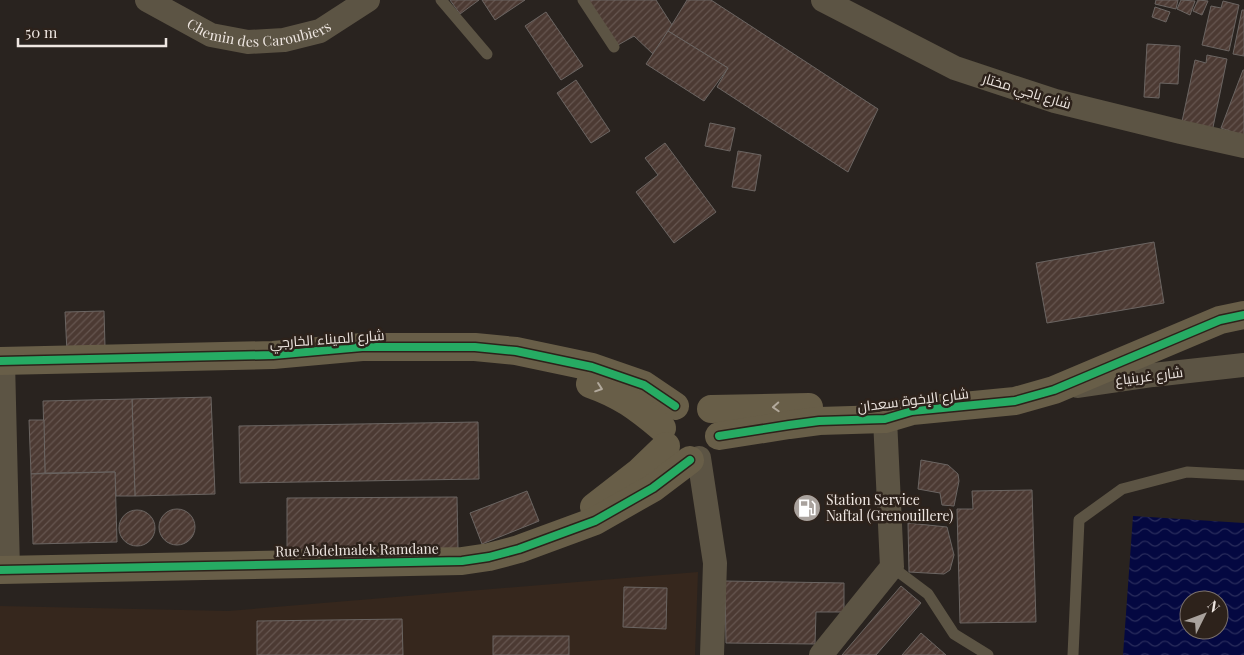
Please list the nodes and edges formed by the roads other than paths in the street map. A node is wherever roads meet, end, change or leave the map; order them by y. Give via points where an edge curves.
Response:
1 (147, 0) edge
2 (368, 0) edge
3 (441, 0) edge
4 (583, 0) edge
5 (823, 0) edge
6 (614, 48) dead end
7 (487, 54) dead end
8 (1244, 146) edge
9 (1244, 315) edge
10 (1, 361) edge
11 (1244, 366) edge
12 (1054, 390) junction
13 (711, 409) junction
14 (912, 411) junction
15 (885, 419) junction
16 (668, 426) junction
17 (720, 436) junction
18 (695, 459) junction
19 (1244, 475) edge
20 (646, 480) junction
21 (892, 567) junction
22 (4, 570) edge
23 (712, 655) edge
24 (821, 655) edge
25 (988, 655) edge
26 (1073, 655) edge

1 - 2 street, Chemin des Caroubiers via 211,35 248,42 284,40 320,31
3 - 7 lane
4 - 6 lane
5 - 8 street, شارع باجي مختار via 955,68 1055,101
9 - 12 street, شارع الإخوة سعدان via 1220,320
10 - 16 street, شارع الميناء الخارجي via 273,355 362,347 475,347 556,358 616,374 644,386
10 - 22 street
11 - 12 street, شارع غرينياغ
12 - 14 street, شارع الإخوة سعدان via 1015,401
14 -> 13 street, شارع الإخوة سعدان via 884,405
13 - 16 street via 694,401 684,402
13 - 17 street via 717,417
14 - 15 street, شارع الإخوة سعدان
15 - 17 street, شارع الإخوة سعدان via 812,422
15 - 21 street
16 - 18 street via 672,453 681,458
16 - 20 street, Rue Abdelmalek Ramdane
17 - 18 street, Rue Abdelmalek Ramdane via 712,450
18 - 20 street, Rue Abdelmalek Ramdane
18 - 23 street via 715,563
19 - 26 lane via 1187,472 1122,490 1080,520
20 - 22 street, Rue Abdelmalek Ramdane via 602,517 518,549 462,561
21 - 24 street
21 - 25 lane via 928,594 954,634

